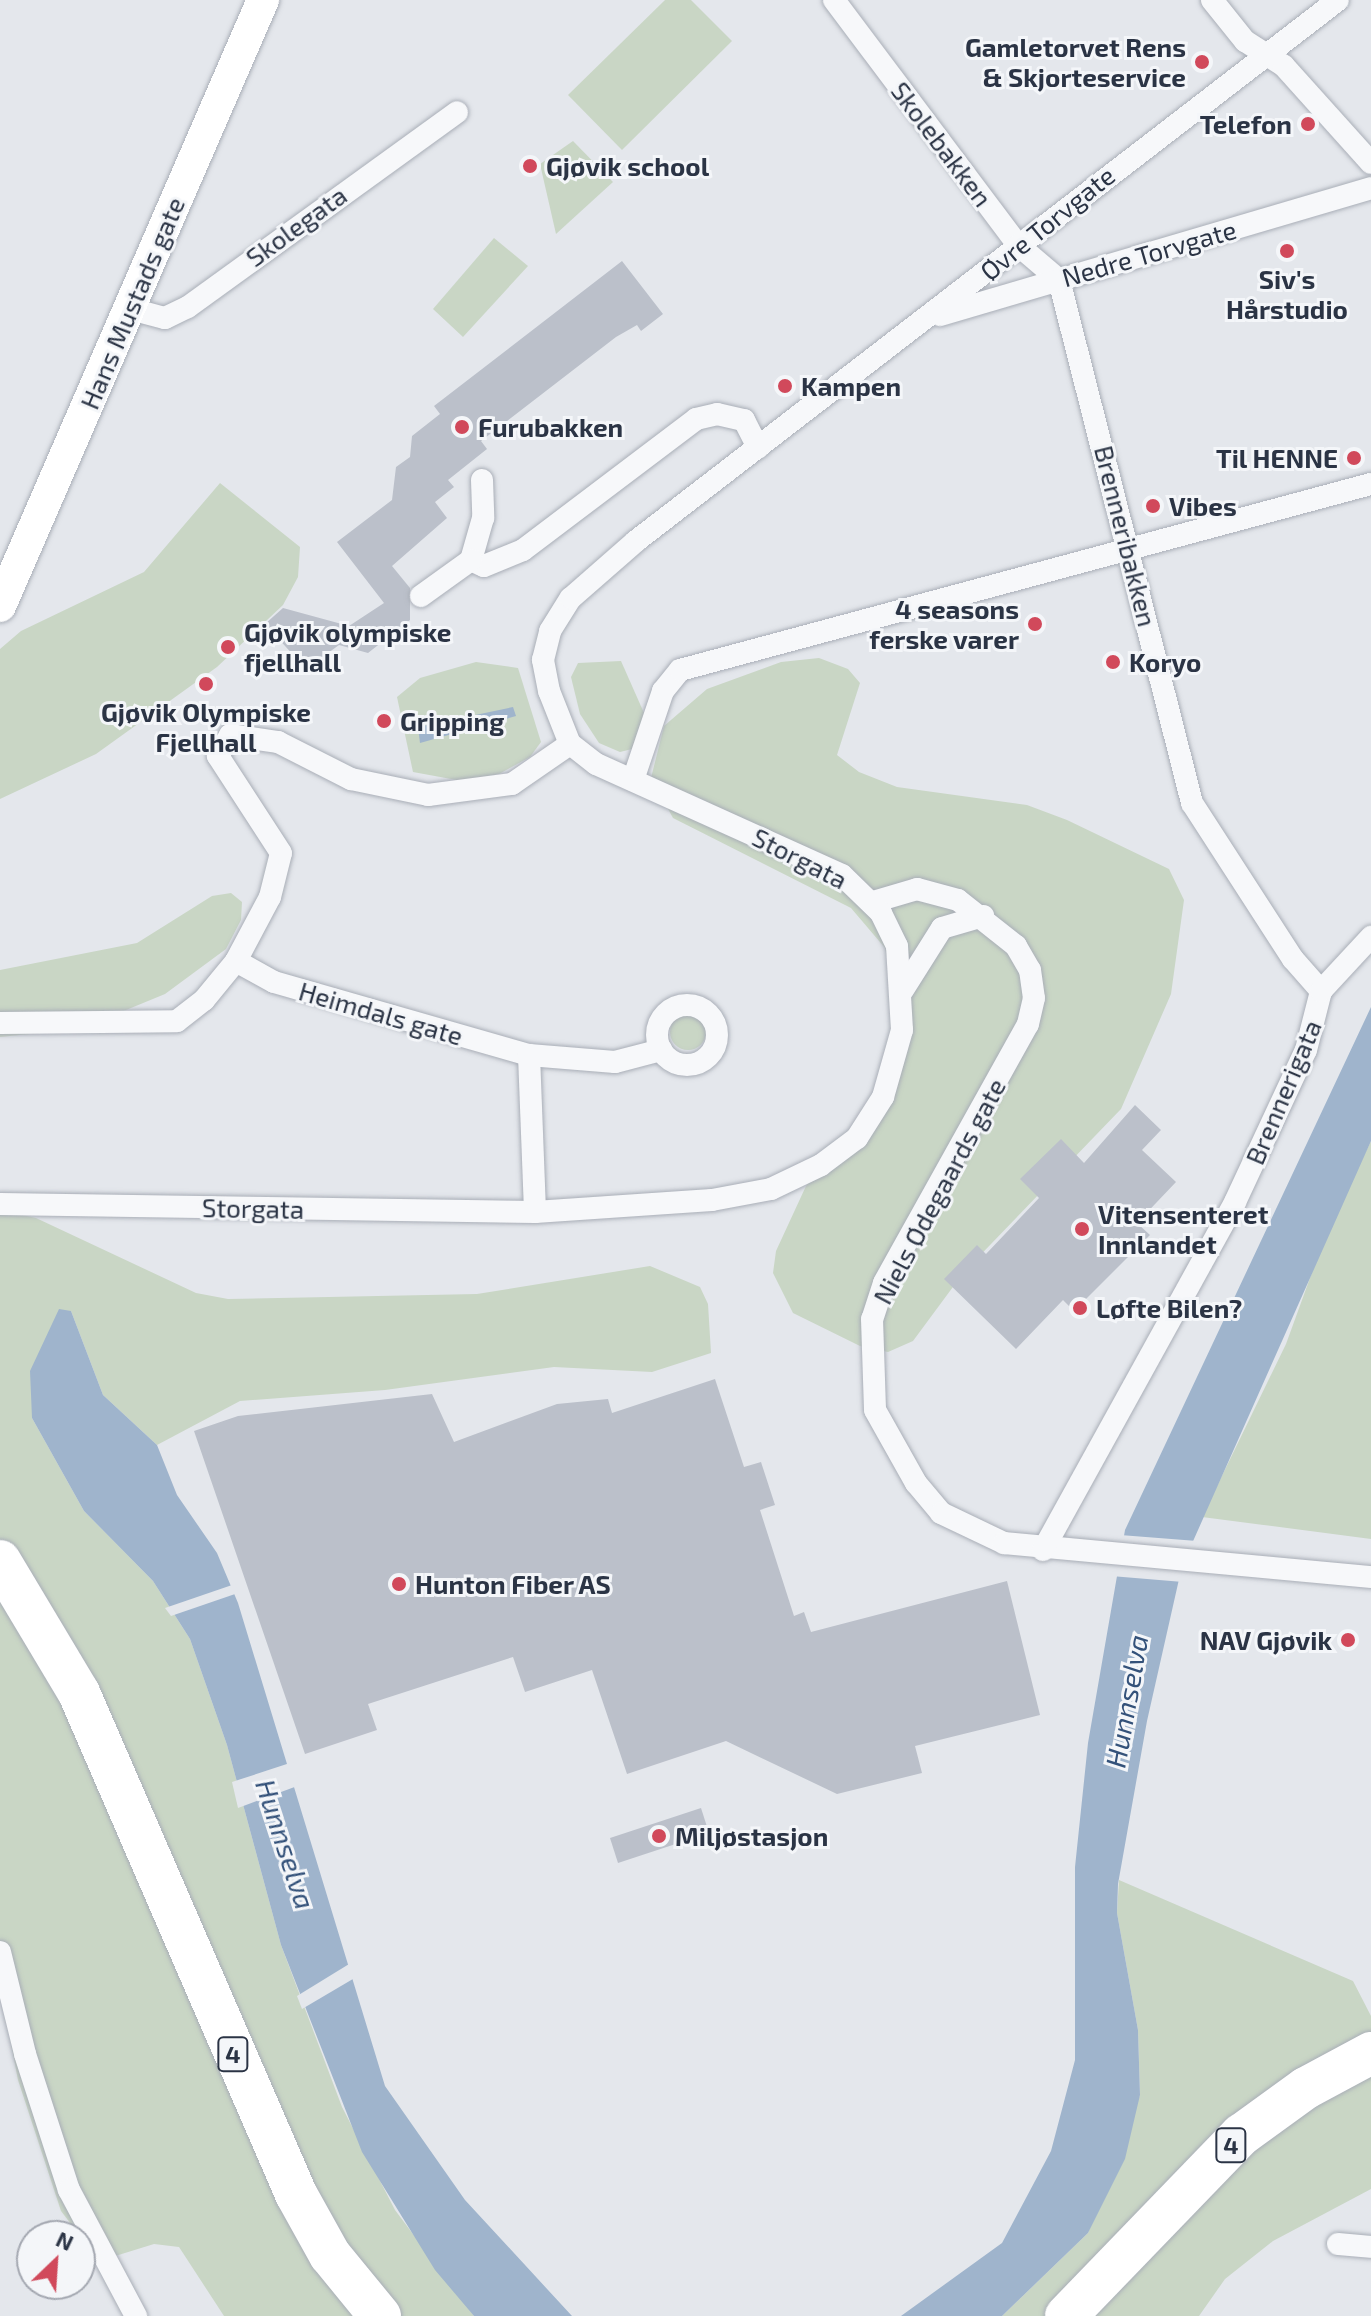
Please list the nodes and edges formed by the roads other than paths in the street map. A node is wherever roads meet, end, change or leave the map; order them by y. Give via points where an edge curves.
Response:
1 (263, 0) edge
2 (834, 0) edge
3 (1212, 0) edge
4 (1338, 0) edge
5 (1266, 55) junction
6 (457, 112) dead end
7 (1371, 163) edge
8 (1371, 188) edge
9 (1018, 245) junction
10 (1059, 280) junction
11 (131, 309) junction
12 (928, 319) junction
13 (758, 448) junction
14 (482, 480) dead end
15 (1371, 484) edge
16 (1130, 551) junction
17 (471, 560) junction
18 (421, 596) dead end
19 (0, 606) edge
20 (570, 744) junction
21 (633, 780) junction
22 (873, 902) junction
23 (983, 916) junction
24 (1371, 937) edge
25 (236, 961) junction
26 (903, 990) junction
27 (1321, 991) junction
28 (0, 1023) edge
29 (661, 1050) dead end
30 (529, 1055) junction
31 (0, 1204) edge
32 (535, 1212) junction
33 (1043, 1550) junction
34 (0, 1561) edge
35 (1371, 1577) edge
36 (0, 1952) edge
37 (1371, 2053) edge
38 (1338, 2244) dead end
39 (1371, 2247) edge
40 (136, 2316) edge
41 (380, 2316) edge
42 (1066, 2316) edge

1 - 11 main road, Hans Mustads gate
2 - 9 street, Skolebakken
3 - 5 street via 1245,41
4 - 5 street, Øvre Torvgate
5 - 7 street via 1284,66
5 - 9 street, Øvre Torvgate
6 - 11 street, Skolegata via 188,307 165,318
8 - 10 street, Nedre Torvgate
9 - 10 street, Skolebakken
9 - 12 street, Øvre Torvgate
10 - 12 street, Nedre Torvgate
10 - 16 street, Brenneribakken
11 - 19 main road, Hans Mustads gate
12 - 13 street, Øvre Torvgate
13 - 17 street via 744,420 717,414 696,419 523,550 484,566
13 - 20 street, Øvre Torvgate via 636,541 564,609 543,660
14 - 17 street via 483,518
15 - 16 street
16 - 21 street via 680,670 663,691
16 - 27 street, Brenneribakken via 1192,803 1293,959
17 - 18 street
20 - 21 street
20 - 25 street via 512,784 428,795 351,779 278,742 230,735 218,756 281,853 270,897
21 - 22 street, Storgata via 814,860
22 - 23 street, Niels Ødegaards gate via 917,889 958,900
22 - 26 street, Storgata via 897,946
23 - 26 street via 942,928
23 - 33 street, Niels Ødegaards gate via 1016,946 1030,970 1028,1024 884,1283 872,1319 869,1372 875,1410 894,1450 941,1513 980,1536
24 - 27 street, Brennerigata
25 - 28 street via 204,1000 177,1021
25 - 30 street, Heimdals gate via 274,982
26 - 32 street, Storgata via 897,1062 883,1097 857,1138 821,1165 771,1189 718,1200
27 - 33 street, Brennerigata via 1306,1050 1235,1202
29 - 30 street, Heimdals gate via 602,1063
30 - 32 street
31 - 32 street, Storgata
33 - 35 street, Niels Ødegaards gate
34 - 41 highway, 4 via 79,1693 296,2194 330,2255
36 - 40 street via 29,2069 69,2190
37 - 42 highway, 4 via 1306,2088 1233,2143
38 - 39 street

